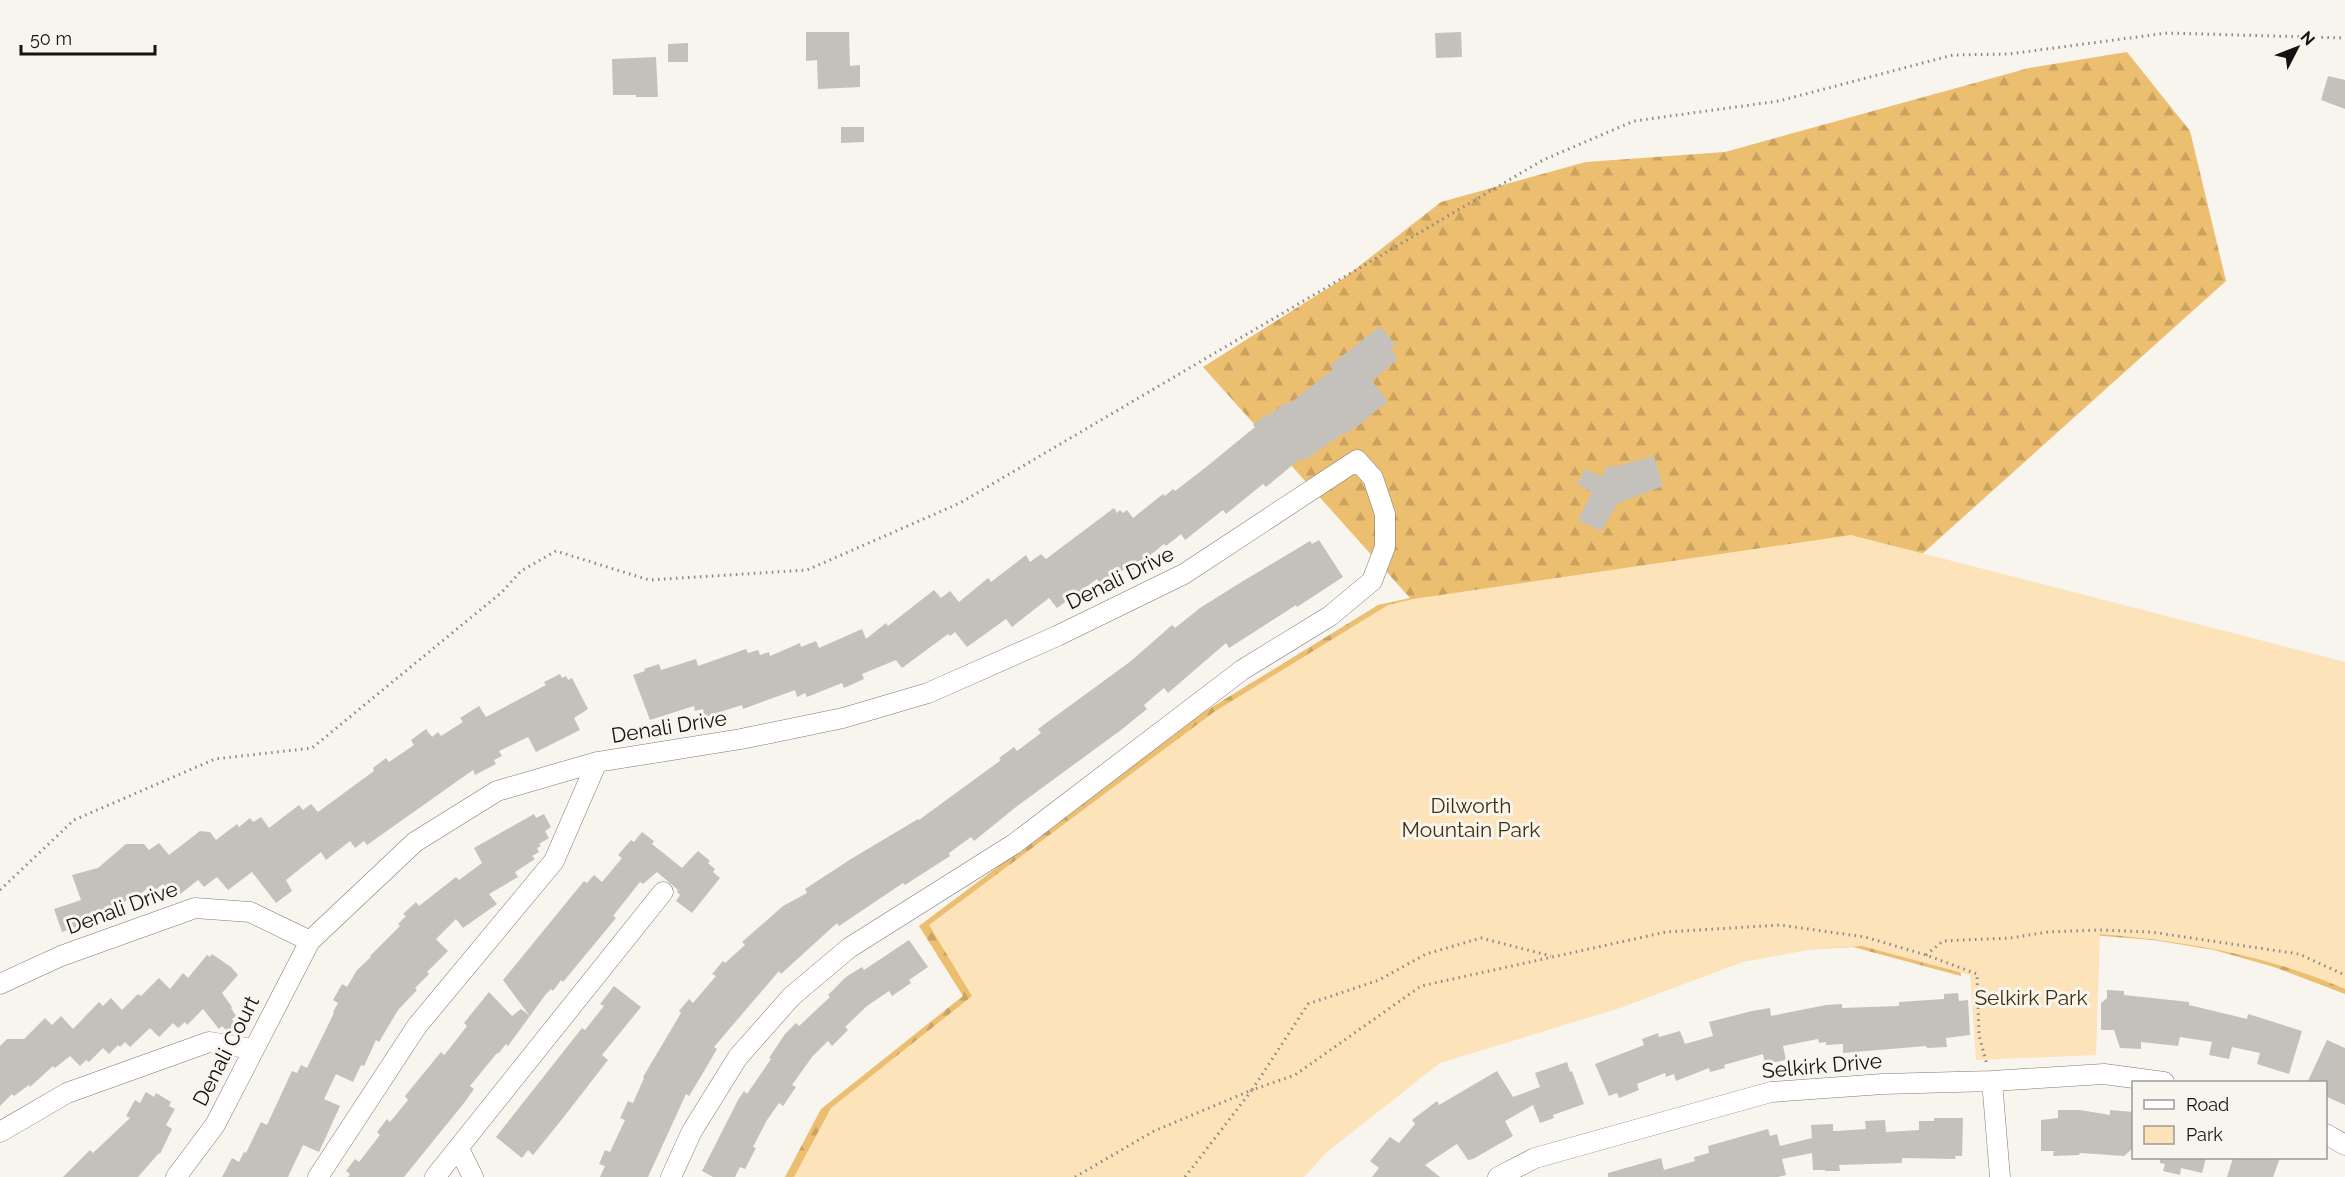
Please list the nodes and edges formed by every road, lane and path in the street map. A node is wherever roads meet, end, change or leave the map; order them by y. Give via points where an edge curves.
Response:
1 (2345, 38) edge
2 (597, 762) junction
3 (0, 890) edge
4 (663, 892) dead end
5 (310, 941) junction
6 (1926, 955) junction
7 (1553, 956) junction
8 (2345, 975) edge
9 (0, 984) edge
10 (253, 1049) junction
11 (1992, 1081) junction
12 (2151, 1081) edge
13 (1252, 1090) junction
14 (0, 1132) edge
15 (2327, 1135) edge
16 (2345, 1145) edge
17 (459, 1149) junction
18 (176, 1177) edge
19 (318, 1177) edge
20 (435, 1177) edge
21 (473, 1177) edge
22 (671, 1177) edge
23 (1075, 1177) edge
24 (1185, 1177) edge
25 (1498, 1177) edge
26 (2000, 1177) edge

1 - 3 path via 2167,33 2009,54 1953,55 1779,101 1634,121 1543,160 960,503 807,570 649,580 556,551 521,571 502,592 312,748 215,759 75,820
2 - 5 street, Denali Drive via 497,792 415,842
2 - 19 street via 554,861 417,1026
2 - 22 street, Denali Drive via 741,740 843,718 928,693 1184,574 1357,460 1374,478 1385,514 1385,547 1372,581 1330,616 1242,670 1014,843 849,948 792,996 738,1057 692,1131
4 - 17 street
5 - 9 street, Denali Drive via 250,912 195,908 61,956
5 - 10 street, Denali Court
6 - 7 path via 1865,937 1780,925 1666,932
6 - 8 path via 1943,941 2010,939 2048,932 2151,932 2299,954
6 - 11 path via 1977,974 1978,1035
7 - 13 path via 1421,986 1295,1075
7 - 13 path via 1482,938 1426,954 1379,980 1308,1004
10 - 14 street via 209,1042 67,1093
10 - 18 street, Denali Court via 215,1125
11 - 12 street, Selkirk Drive via 2104,1074
11 - 25 street, Selkirk Drive via 1771,1092 1535,1158
11 - 26 street
13 - 23 path via 1154,1131
13 - 24 path
15 - 16 street
17 - 20 street
17 - 21 street

